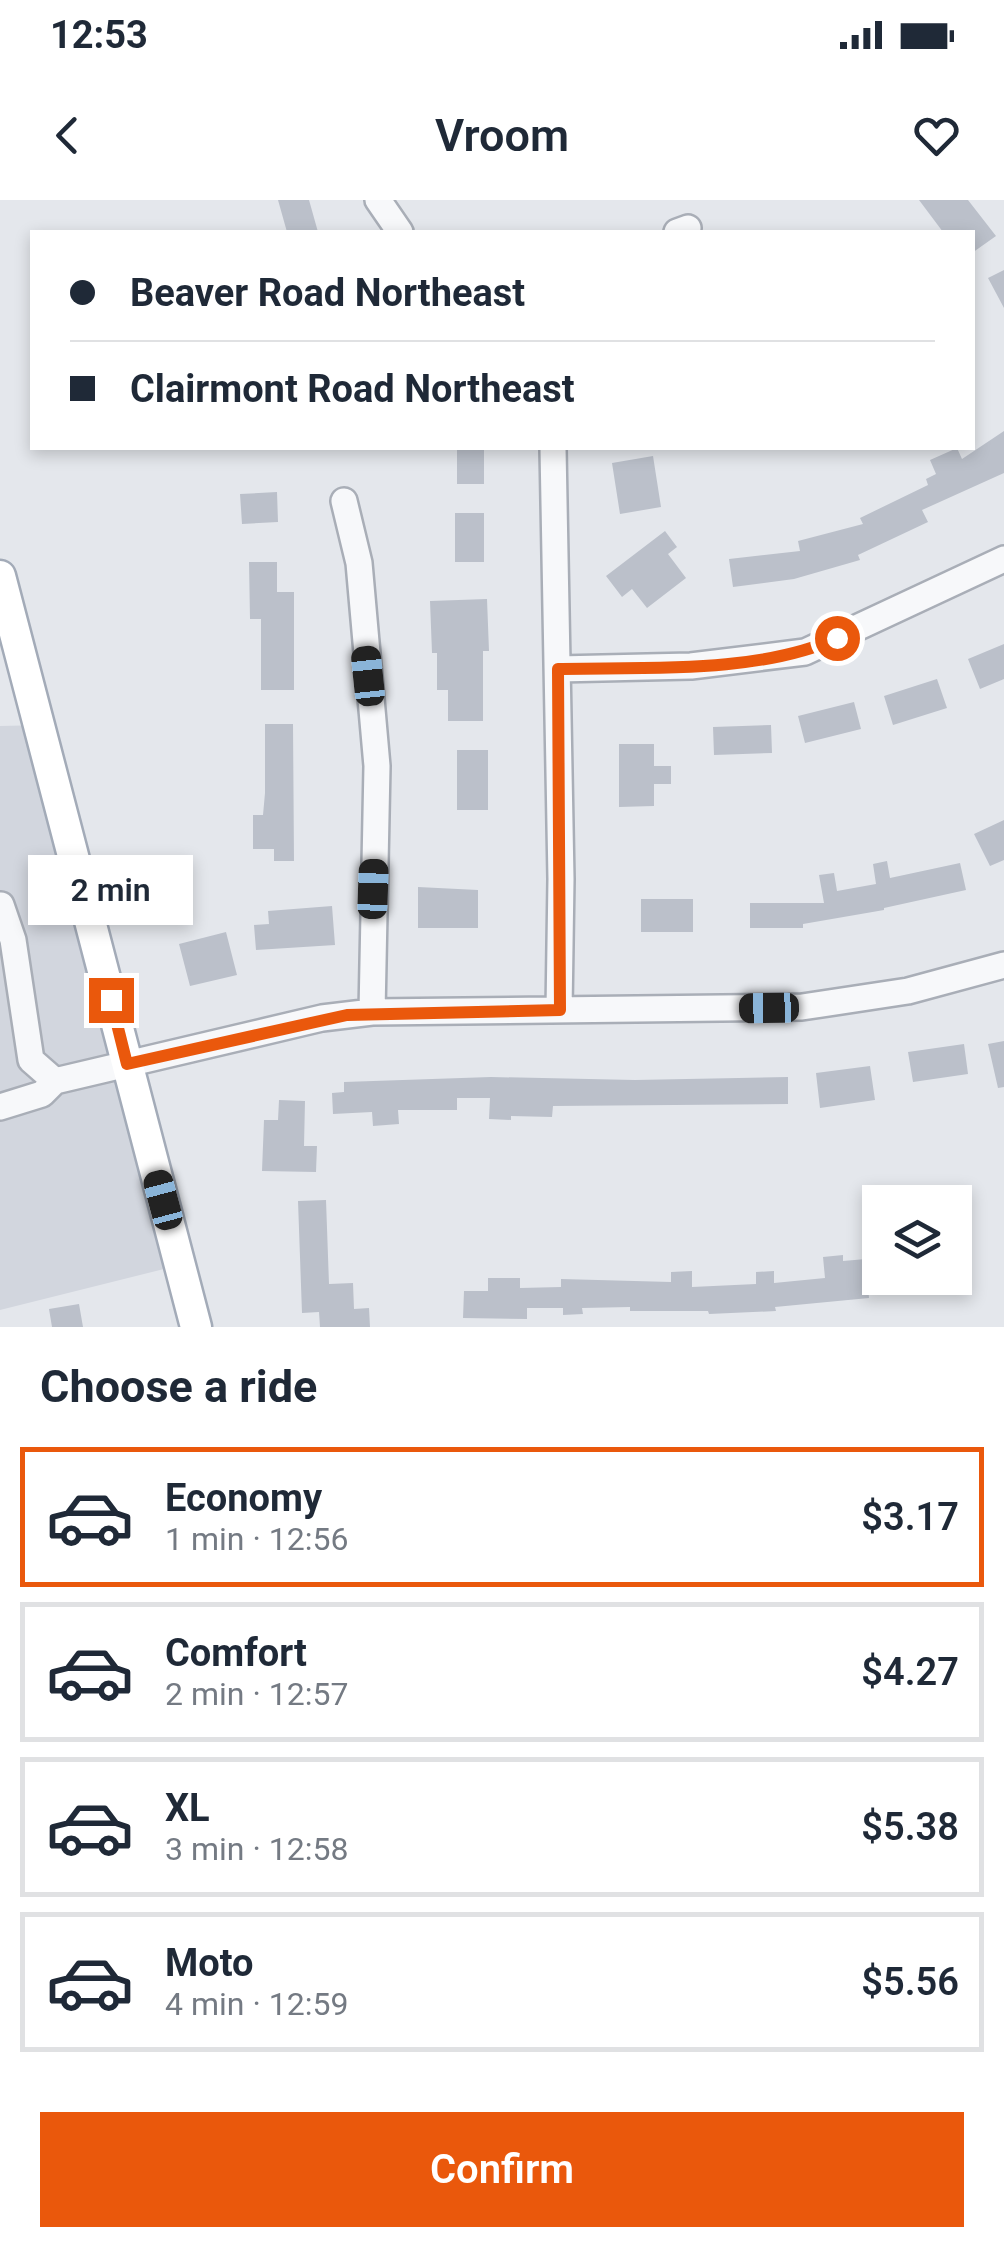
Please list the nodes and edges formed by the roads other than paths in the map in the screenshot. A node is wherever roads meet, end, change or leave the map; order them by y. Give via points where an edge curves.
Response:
1 (378, 200) edge
2 (399, 230) edge
3 (553, 450) edge
4 (344, 501) dead end
5 (1004, 559) edge
6 (0, 576) edge
7 (558, 669) junction
8 (3, 919) edge
9 (1004, 965) edge
10 (560, 1010) junction
11 (372, 1012) junction
12 (127, 1064) junction
13 (55, 1082) junction
14 (0, 1107) edge
15 (196, 1327) edge

1 - 2 street
3 - 7 street
4 - 11 street via 360,563 376,766
5 - 7 street via 805,652 691,666
6 - 12 main road
7 - 10 street
8 - 13 street via 31,1060
9 - 10 street via 908,991 802,1008
10 - 11 street
11 - 12 street
12 - 13 street
12 - 15 main road
13 - 14 street via 42,1094

